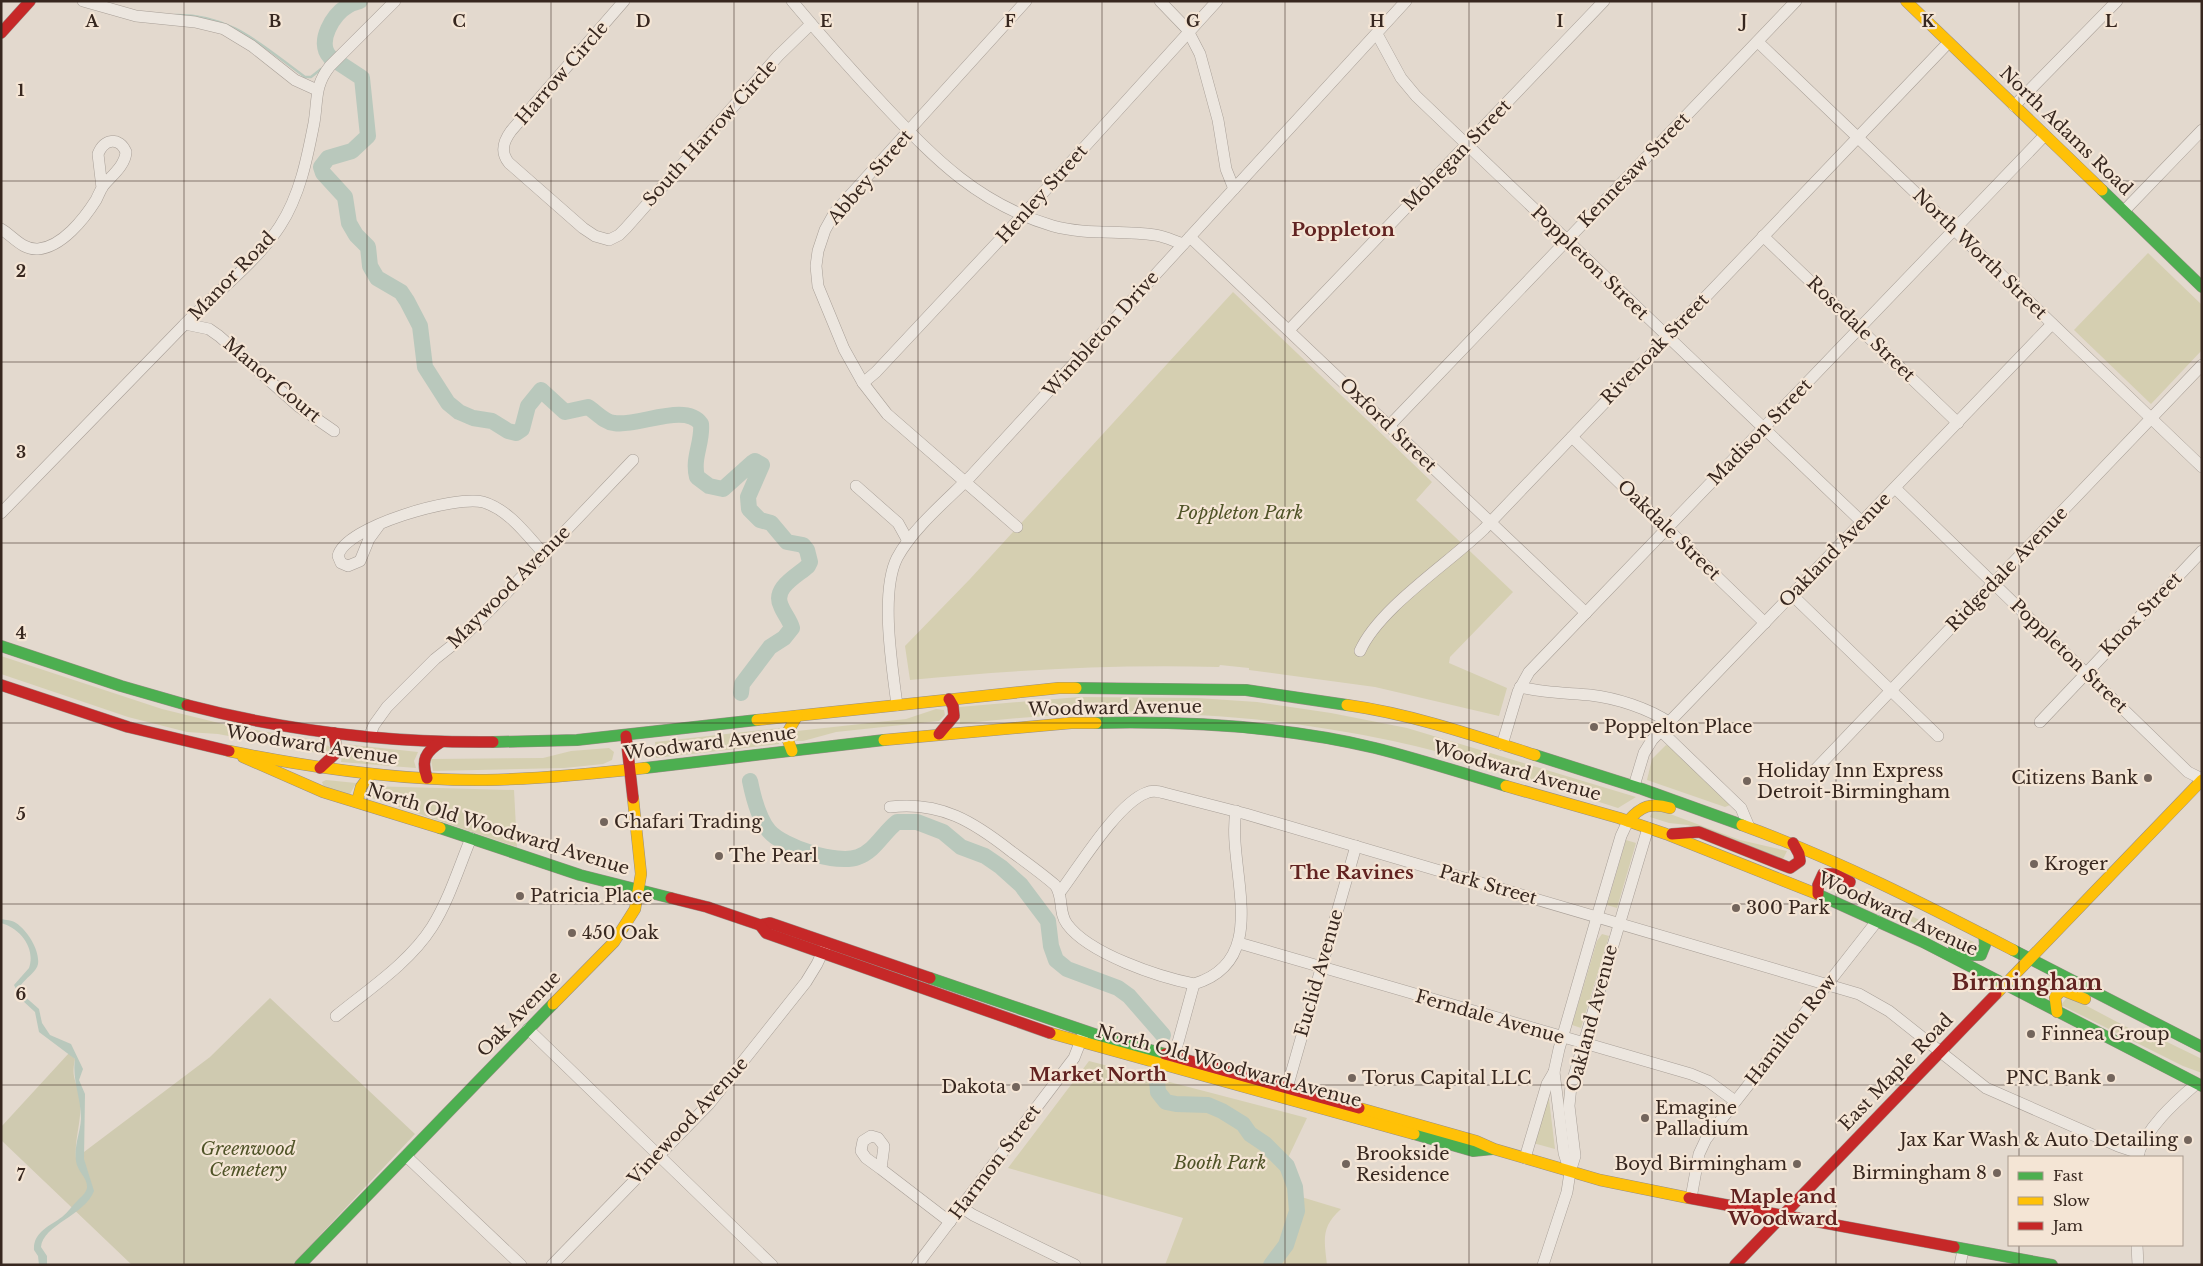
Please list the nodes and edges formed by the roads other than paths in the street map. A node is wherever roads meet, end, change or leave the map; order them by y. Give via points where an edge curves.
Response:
1 (30, 1) edge
2 (83, 1) edge
3 (395, 1) edge
4 (624, 1) edge
5 (792, 1) edge
6 (1026, 1) edge
7 (1160, 1) edge
8 (1217, 1) edge
9 (1406, 1) edge
10 (1604, 1) edge
11 (1796, 1) edge
12 (1906, 1) edge
13 (2117, 1) edge
14 (1394, 7) edge
15 (810, 24) junction
16 (1, 33) edge
17 (1189, 33) junction
18 (1376, 34) junction
19 (1758, 42) junction
20 (1948, 43) junction
21 (317, 90) junction
22 (2014, 106) junction
23 (2202, 130) edge
24 (909, 131) junction
25 (2045, 135) junction
26 (1858, 138) junction
27 (1466, 145) junction
28 (102, 188) dead end
29 (1234, 189) junction
30 (2124, 211) junction
31 (1022, 216) junction
32 (1, 229) edge
33 (1954, 229) junction
34 (1763, 236) junction
35 (609, 240) joint
36 (1187, 240) junction
37 (1567, 241) junction
38 (2202, 287) edge
39 (205, 304) junction
40 (185, 324) junction
41 (2052, 324) junction
42 (1859, 328) junction
43 (209, 329) junction
44 (1289, 330) junction
45 (1668, 337) junction
46 (2202, 365) edge
47 (863, 383) junction
48 (2151, 418) junction
49 (1958, 423) junction
50 (1389, 426) junction
51 (1763, 428) junction
52 (334, 431) dead end
53 (1572, 437) junction
54 (633, 460) dead end
55 (2202, 467) edge
56 (965, 482) junction
57 (856, 486) dead end
58 (1895, 488) junction
59 (1, 513) edge
60 (1490, 522) junction
61 (1862, 522) junction
62 (380, 524) dead end
63 (1017, 527) dead end
64 (1667, 528) junction
65 (908, 541) junction
66 (2202, 551) edge
67 (544, 554) junction
68 (1994, 583) junction
69 (1792, 595) junction
70 (1586, 613) junction
71 (1766, 623) junction
72 (1, 646) edge
73 (1360, 651) dead end
74 (2086, 672) junction
75 (1, 685) edge
76 (1520, 687) junction
77 (1891, 690) junction
78 (949, 699) junction
79 (897, 704) junction
80 (797, 716) junction
81 (2040, 722) dead end
82 (1670, 723) junction
83 (1661, 731) junction
84 (334, 733) junction
85 (939, 734) junction
86 (626, 736) junction
87 (1938, 736) dead end
88 (369, 737) junction
89 (441, 742) junction
90 (1502, 745) junction
91 (230, 751) junction
92 (792, 751) junction
93 (320, 768) junction
94 (630, 770) junction
95 (1813, 772) dead end
96 (371, 774) junction
97 (427, 778) junction
98 (2202, 780) edge
99 (1634, 786) junction
100 (357, 802) junction
101 (890, 807) dead end
102 (1236, 811) junction
103 (1628, 821) junction
104 (1749, 826) junction
105 (1648, 828) junction
106 (1762, 832) junction
107 (1666, 834) junction
108 (471, 838) junction
109 (1793, 843) junction
110 (1356, 846) junction
111 (639, 891) junction
112 (1060, 892) junction
113 (1818, 894) junction
114 (1926, 906) junction
115 (1598, 917) junction
116 (1873, 919) junction
117 (1618, 923) junction
118 (1984, 935) junction
119 (1240, 943) junction
120 (824, 948) junction
121 (2030, 959) junction
122 (1321, 967) junction
123 (1194, 984) junction
124 (1828, 985) junction
125 (2004, 985) junction
126 (964, 988) junction
127 (958, 1000) junction
128 (2057, 1012) junction
129 (336, 1016) dead end
130 (2163, 1028) junction
131 (528, 1029) junction
132 (1083, 1037) junction
133 (1562, 1038) junction
134 (1583, 1044) junction
135 (2202, 1048) edge
136 (1940, 1052) junction
137 (1173, 1063) junction
138 (1554, 1072) junction
139 (2199, 1085) edge
140 (1285, 1094) junction
141 (1735, 1101) junction
142 (659, 1155) junction
143 (2138, 1155) edge
144 (406, 1156) junction
145 (1525, 1158) junction
146 (880, 1169) dead end
147 (1570, 1172) junction
148 (1691, 1198) junction
149 (961, 1208) junction
150 (1783, 1216) junction
151 (950, 1222) junction
152 (2137, 1246) edge
153 (1963, 1250) junction
154 (304, 1260) edge
155 (317, 1265) edge
156 (521, 1265) edge
157 (552, 1265) edge
158 (772, 1265) edge
159 (918, 1265) edge
160 (1075, 1265) edge
161 (1543, 1265) edge
162 (1736, 1265) edge
163 (1960, 1265) edge
164 (2052, 1265) edge
165 (2138, 1265) edge

1 - 16 main road
2 - 21 street via 136,16 195,22 224,29 252,46 288,75
3 - 21 street, Manor Road via 330,66
4 - 35 street, Harrow Circle via 510,131 503,146 505,158 583,228 594,236
5 - 15 street, Oxford Street
6 - 24 street, Abbey Street
7 - 17 street
8 - 17 street, Henley Street
9 - 14 street, Wimbleton Drive
10 - 27 street, Mohegan Street
11 - 19 street, Kennesaw Street
12 - 20 main road, North Adams Road
13 - 22 street
14 - 18 street, Wimbleton Drive
15 - 24 street, Oxford Street
15 - 35 street, South Harrow Circle via 626,228
17 - 29 street via 1200,54 1218,120 1226,169
17 - 31 street, Henley Street
18 - 27 street, Poppleton Street via 1407,86
18 - 29 street, Wimbleton Drive
19 - 26 street, North Worth Street
19 - 37 street, Kennesaw Street
20 - 22 main road, North Adams Road
20 - 26 street, Rivenoak Street
21 - 39 street, Manor Road via 305,164 288,214 264,248
22 - 25 main road, North Adams Road
23 - 30 street
24 - 31 street, Oxford Street via 959,177
24 - 47 street, Abbey Street via 836,212 824,230 818,251 818,286 844,349
25 - 30 main road, North Adams Road
25 - 33 street, Madison Street
26 - 33 street, North Worth Street
26 - 34 street, Rivenoak Street
27 - 37 street, Poppleton Street
27 - 44 street, Mohegan Street
28 - 32 street via 72,229 47,247 28,248
29 - 36 street, Wimbleton Drive
30 - 38 main road, North Adams Road
31 - 36 street, Oxford Street via 1055,226
31 - 47 street, Henley Street
33 - 41 street, North Worth Street
33 - 42 street, Madison Street
34 - 42 street, Rosedale Street
34 - 45 street, Rivenoak Street
36 - 44 street, Oxford Street
36 - 56 street, Wimbleton Drive
37 - 45 street, Poppleton Street
37 - 50 street, Kennesaw Street
39 - 40 street, Manor Road
39 - 43 street, Manor Court
40 - 43 street, Manor Court
40 - 59 street, Manor Road
41 - 48 street, North Worth Street
41 - 49 street, Oakland Avenue
42 - 49 street, Rosedale Street
42 - 51 street, Madison Street
43 - 52 street, Manor Court via 298,406
44 - 50 street, Oxford Street
45 - 51 street, Poppleton Street
45 - 53 street, Rivenoak Street
46 - 48 street, Ridgedale Avenue
47 - 56 street, Abbey Street via 887,414
48 - 55 street, North Worth Street
48 - 68 street, Ridgedale Avenue
49 - 58 street, Oakland Avenue
50 - 60 street, Oxford Street
51 - 61 street, Poppleton Street
51 - 64 street, Madison Street
53 - 60 street, Rivenoak Street
53 - 64 street, Oakdale Street
54 - 67 street, Maywood Avenue
56 - 63 street, Abbey Street
56 - 65 street, Wimbleton Drive
57 - 65 street via 898,523
58 - 61 street, Oakland Avenue
58 - 68 street, Poppleton Street
60 - 70 street, Oxford Street
60 - 73 street, Rivenoak Street via 1402,600 1366,637
61 - 69 street, Oakland Avenue
62 - 67 street via 448,503 482,502 504,513
64 - 70 street, Madison Street
64 - 71 street, Oakdale Street
65 - 79 street, Wimbleton Drive via 893,566 888,589
66 - 74 street, Knox Street
67 - 88 street, Maywood Avenue via 464,636 435,658 392,702
68 - 74 street, Poppleton Street
68 - 77 street, Ridgedale Avenue
69 - 71 street, Oakland Avenue
69 - 77 street
70 - 76 street, Madison Street via 1529,672
71 - 82 street, Oakland Avenue
72 - 84 main road, Woodward Avenue via 110,684 192,707 259,722
74 - 81 street, Knox Street
74 - 98 street, Poppleton Street via 2188,772
75 - 91 main road, Woodward Avenue via 128,727
76 - 82 street via 1606,698
76 - 90 street, Madison Street
77 - 87 street
77 - 95 street, Ridgedale Avenue
78 - 79 main road, Woodward Avenue
78 - 85 main road via 954,716
78 - 90 main road, Woodward Avenue via 1059,688 1246,690 1375,709 1441,725
79 - 80 main road, Woodward Avenue
80 - 86 main road, Woodward Avenue
80 - 92 main road via 786,735
82 - 83 street, Oakland Avenue
83 - 99 street, Oakland Avenue via 1644,753
83 - 104 street via 1741,808
84 - 88 main road, Woodward Avenue
84 - 93 main road via 337,752
85 - 92 main road, Woodward Avenue
85 - 103 main road, Woodward Avenue via 1071,723 1141,722 1293,733 1374,748
86 - 89 main road, Woodward Avenue via 522,743
86 - 94 main road, Oak Avenue
88 - 89 main road, Woodward Avenue
89 - 97 main road via 423,758
90 - 99 main road, Woodward Avenue
91 - 93 main road, Woodward Avenue
91 - 100 main road, North Old Woodward Avenue via 306,786
92 - 94 main road, Woodward Avenue
93 - 96 main road, Woodward Avenue
94 - 97 main road, Woodward Avenue via 520,779
94 - 111 main road, Oak Avenue via 641,874
96 - 97 main road, Woodward Avenue
96 - 100 main road via 361,788
98 - 121 main road, East Maple Road
99 - 104 main road, Woodward Avenue
100 - 108 main road, North Old Woodward Avenue
101 - 112 street via 929,807 971,823
102 - 110 street, Park Street
102 - 112 street, Park Street via 1157,791 1144,794 1102,834
102 - 119 street
103 - 105 main road, Woodward Avenue
103 - 106 main road via 1644,805 1657,803 1739,835
103 - 115 street, Oakland Avenue
104 - 106 main road, Woodward Avenue
105 - 107 main road, Woodward Avenue
105 - 117 street, Oakland Avenue
106 - 109 main road, Woodward Avenue
107 - 109 main road via 1699,832 1790,868 1796,867 1801,860 1801,854
107 - 113 main road, Woodward Avenue
108 - 111 main road, North Old Woodward Avenue
108 - 129 street via 439,914 424,938
109 - 114 main road, Woodward Avenue
110 - 115 street, Park Street
110 - 122 street, Euclid Avenue
111 - 120 main road, North Old Woodward Avenue via 707,907 760,925 766,933
111 - 131 main road, Oak Avenue via 634,914 619,936
112 - 123 street via 1065,922 1080,936 1127,964
113 - 114 main road via 1820,877 1828,873 1911,910
113 - 116 main road, Woodward Avenue
114 - 118 main road, Woodward Avenue
115 - 117 street, Park Street
115 - 133 street, Oakland Avenue
116 - 118 main road via 1885,914 1898,917 1972,956 1983,951 1986,944
116 - 124 street, Hamilton Row
116 - 125 main road, Woodward Avenue
117 - 124 street, Park Street
117 - 134 street, Oakland Avenue
118 - 121 main road, Woodward Avenue
119 - 122 street, Ferndale Avenue
119 - 123 street via 1220,971
120 - 126 main road, North Old Woodward Avenue
120 - 127 main road, North Old Woodward Avenue
120 - 142 street, Vinewood Avenue via 806,982 726,1085
121 - 125 main road, East Maple Road
121 - 130 main road
122 - 133 street, Ferndale Avenue
122 - 140 street, Euclid Avenue
123 - 137 street
124 - 136 street, Park Street via 1879,1004
124 - 141 street, Hamilton Row
125 - 128 main road, Woodward Avenue
125 - 136 main road, East Maple Road
126 - 127 street
126 - 132 main road, North Old Woodward Avenue
127 - 132 main road, North Old Woodward Avenue
128 - 130 main road via 2055,996 2062,990 2135,1026
128 - 139 main road, Woodward Avenue
130 - 135 main road
131 - 142 street
131 - 144 main road, Oak Avenue
132 - 137 main road, North Old Woodward Avenue
132 - 149 street, Harmon Street via 1074,1058
133 - 134 street, Ferndale Avenue
133 - 138 street, Oakland Avenue
134 - 141 street, Ferndale Avenue via 1702,1078
134 - 147 street, Oakland Avenue via 1571,1086 1569,1106 1574,1156
136 - 143 street, Park Street via 1996,1094
136 - 150 main road, East Maple Road
137 - 140 main road, North Old Woodward Avenue
138 - 145 street, Oakland Avenue via 1547,1084
138 - 147 street, Oakland Avenue via 1564,1153
139 - 143 street via 2165,1113 2144,1141
140 - 145 main road, North Old Woodward Avenue via 1476,1141
141 - 148 street, Hamilton Row via 1702,1145
142 - 157 street, Vinewood Avenue
142 - 158 street
144 - 154 main road, Oak Avenue
144 - 156 street
145 - 147 main road, North Old Woodward Avenue
146 - 151 street
147 - 148 main road, North Old Woodward Avenue
147 - 161 street via 1567,1192
148 - 150 main road, North Old Woodward Avenue
149 - 151 street, Harmon Street
149 - 160 street
150 - 153 main road, North Old Woodward Avenue
150 - 162 main road, East Maple Road
151 - 159 street, Harmon Street
152 - 165 street
153 - 163 street
153 - 164 main road, North Old Woodward Avenue
154 - 155 street

